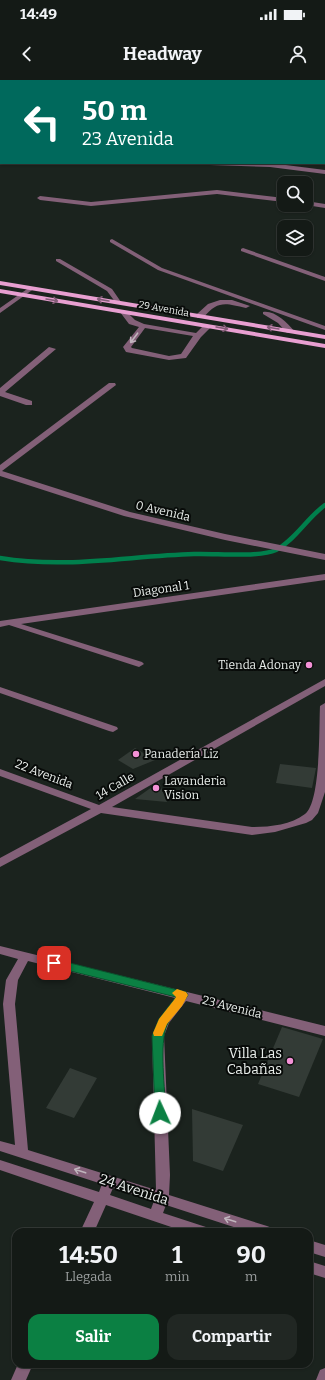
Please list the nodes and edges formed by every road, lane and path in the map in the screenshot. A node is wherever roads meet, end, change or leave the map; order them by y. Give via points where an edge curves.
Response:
1 (240, 164) edge
2 (325, 172) edge
3 (40, 198) dead end
4 (277, 199) edge
5 (313, 204) edge
6 (325, 206) edge
7 (112, 241) dead end
8 (243, 250) dead end
9 (58, 260) dead end
10 (325, 279) edge
11 (0, 283) edge
12 (32, 288) junction
13 (0, 291) edge
14 (23, 294) junction
15 (118, 302) junction
16 (0, 311) edge
17 (124, 312) junction
18 (200, 316) junction
19 (143, 326) junction
20 (208, 326) junction
21 (325, 328) edge
22 (290, 331) junction
23 (198, 335) junction
24 (325, 337) edge
25 (325, 346) edge
26 (52, 349) dead end
27 (112, 385) dead end
28 (0, 392) edge
29 (29, 403) dead end
30 (0, 469) edge
31 (0, 473) edge
32 (325, 557) edge
33 (325, 577) edge
34 (10, 623) junction
35 (0, 624) edge
36 (139, 664) dead end
37 (325, 682) edge
38 (0, 690) edge
39 (325, 706) edge
40 (112, 729) dead end
41 (0, 772) edge
42 (324, 777) edge
43 (100, 809) junction
44 (0, 863) edge
45 (0, 950) edge
46 (25, 956) junction
47 (183, 995) junction
48 (325, 1031) edge
49 (0, 1146) edge
50 (22, 1152) junction
51 (0, 1165) edge
52 (110, 1181) junction
53 (162, 1198) junction
54 (102, 1199) junction
55 (155, 1216) junction
56 (89, 1228) edge
57 (192, 1228) edge
58 (255, 1228) edge
59 (313, 1247) edge
60 (325, 1251) edge
61 (313, 1268) edge
62 (325, 1272) edge
63 (24, 1368) edge
64 (325, 1375) edge
65 (18, 1380) edge
66 (323, 1380) edge

1 - 2 street
3 - 4 street via 91,204 217,192
5 - 6 street
7 - 21 street via 160,269
8 - 10 street
9 - 15 street via 110,290
11 - 12 main road, 29 Avenida
12 - 14 street
15 -> 12 main road, 29 Avenida
13 - 14 main road, 29 Avenida
14 - 16 street
14 -> 17 main road, 29 Avenida
15 - 18 main road, 29 Avenida
17 - 19 street via 132,322
17 - 20 main road, 29 Avenida
22 -> 18 main road, 29 Avenida
18 - 22 street via 212,304 222,301 233,302 276,317
19 - 23 street
19 -> 23 street via 127,347 131,351 179,358
20 - 23 street
20 -> 25 main road, 29 Avenida
22 - 24 main road, 29 Avenida
26 - 28 street
27 - 30 street
28 - 29 street
31 - 32 street, 0 Avenida via 127,514
33 - 34 street, Diagonal 1
34 - 35 street, Diagonal 1
34 - 36 street
37 - 43 street, 14 Calle
38 - 40 street
39 - 42 street, 22 Avenida
41 - 43 street, 22 Avenida
42 - 43 street, 22 Avenida via 312,814 291,824 267,830 252,831
43 - 44 street, 14 Calle
45 - 46 street, 23 Avenida
46 - 47 street, 23 Avenida
46 - 50 street via 12,980 9,1004
47 - 48 street, 23 Avenida
47 - 53 street via 162,1022 158,1036
49 - 50 street, 24 Avenida
52 -> 50 street, 24 Avenida
51 - 54 street, 24 Avenida
52 - 53 street, 24 Avenida
52 - 54 street
53 - 55 street
58 -> 53 street, 24 Avenida
54 - 55 street, 24 Avenida
54 - 56 street
55 - 57 street, 24 Avenida
59 - 60 street
61 - 62 street
63 - 65 street
64 - 66 street

